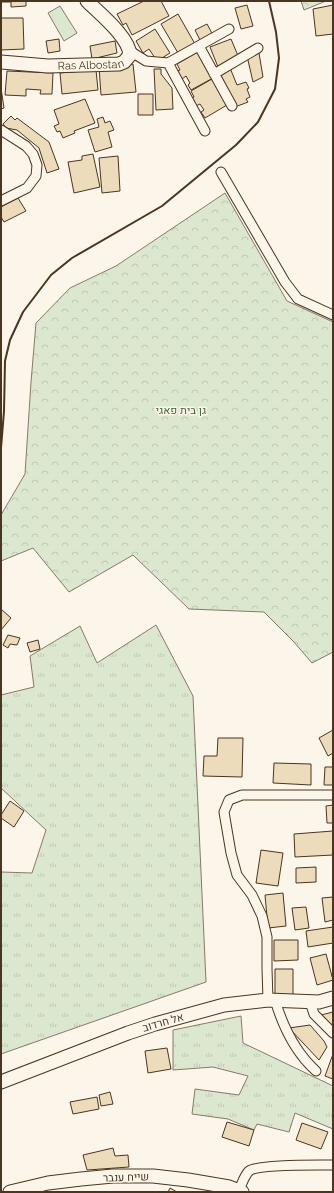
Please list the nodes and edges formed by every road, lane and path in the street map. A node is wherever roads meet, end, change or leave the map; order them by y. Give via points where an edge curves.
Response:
1 (87, 1) edge
2 (229, 29) dead end
3 (199, 46) junction
4 (258, 48) dead end
5 (130, 51) junction
6 (1, 62) edge
7 (168, 63) junction
8 (214, 74) junction
9 (232, 106) dead end
10 (1, 130) edge
11 (205, 131) dead end
12 (221, 172) dead end
13 (1, 201) edge
14 (333, 315) edge
15 (333, 795) edge
16 (333, 998) edge
17 (271, 1000) junction
18 (310, 1002) junction
19 (333, 1033) edge
20 (316, 1071) dead end
21 (1, 1082) edge
22 (333, 1165) edge
23 (240, 1191) edge
24 (10, 1192) edge

1 - 5 street, Ras Albostan via 123,38
2 - 3 street
3 - 7 street
3 - 8 street
4 - 8 street
5 - 6 street, Ras Albostan via 127,59 119,64 48,66
5 - 7 street via 146,61
7 - 11 street
8 - 9 street
10 - 13 street via 26,146 33,154 37,165 36,176 27,188
12 - 14 street via 298,299
15 - 17 street via 242,795 229,800 224,812 230,853 237,874 252,895 262,916 267,937
16 - 18 street, אל חרדוב
17 - 18 street, אל חרדוב
17 - 20 street via 292,1041 306,1063
17 - 21 street, אל חרדוב via 224,1005 155,1024
18 - 19 street via 314,1014
22 - 23 street via 254,1169 247,1174
23 - 24 street, שייח ענבר via 188,1180 153,1176 113,1176 48,1183

